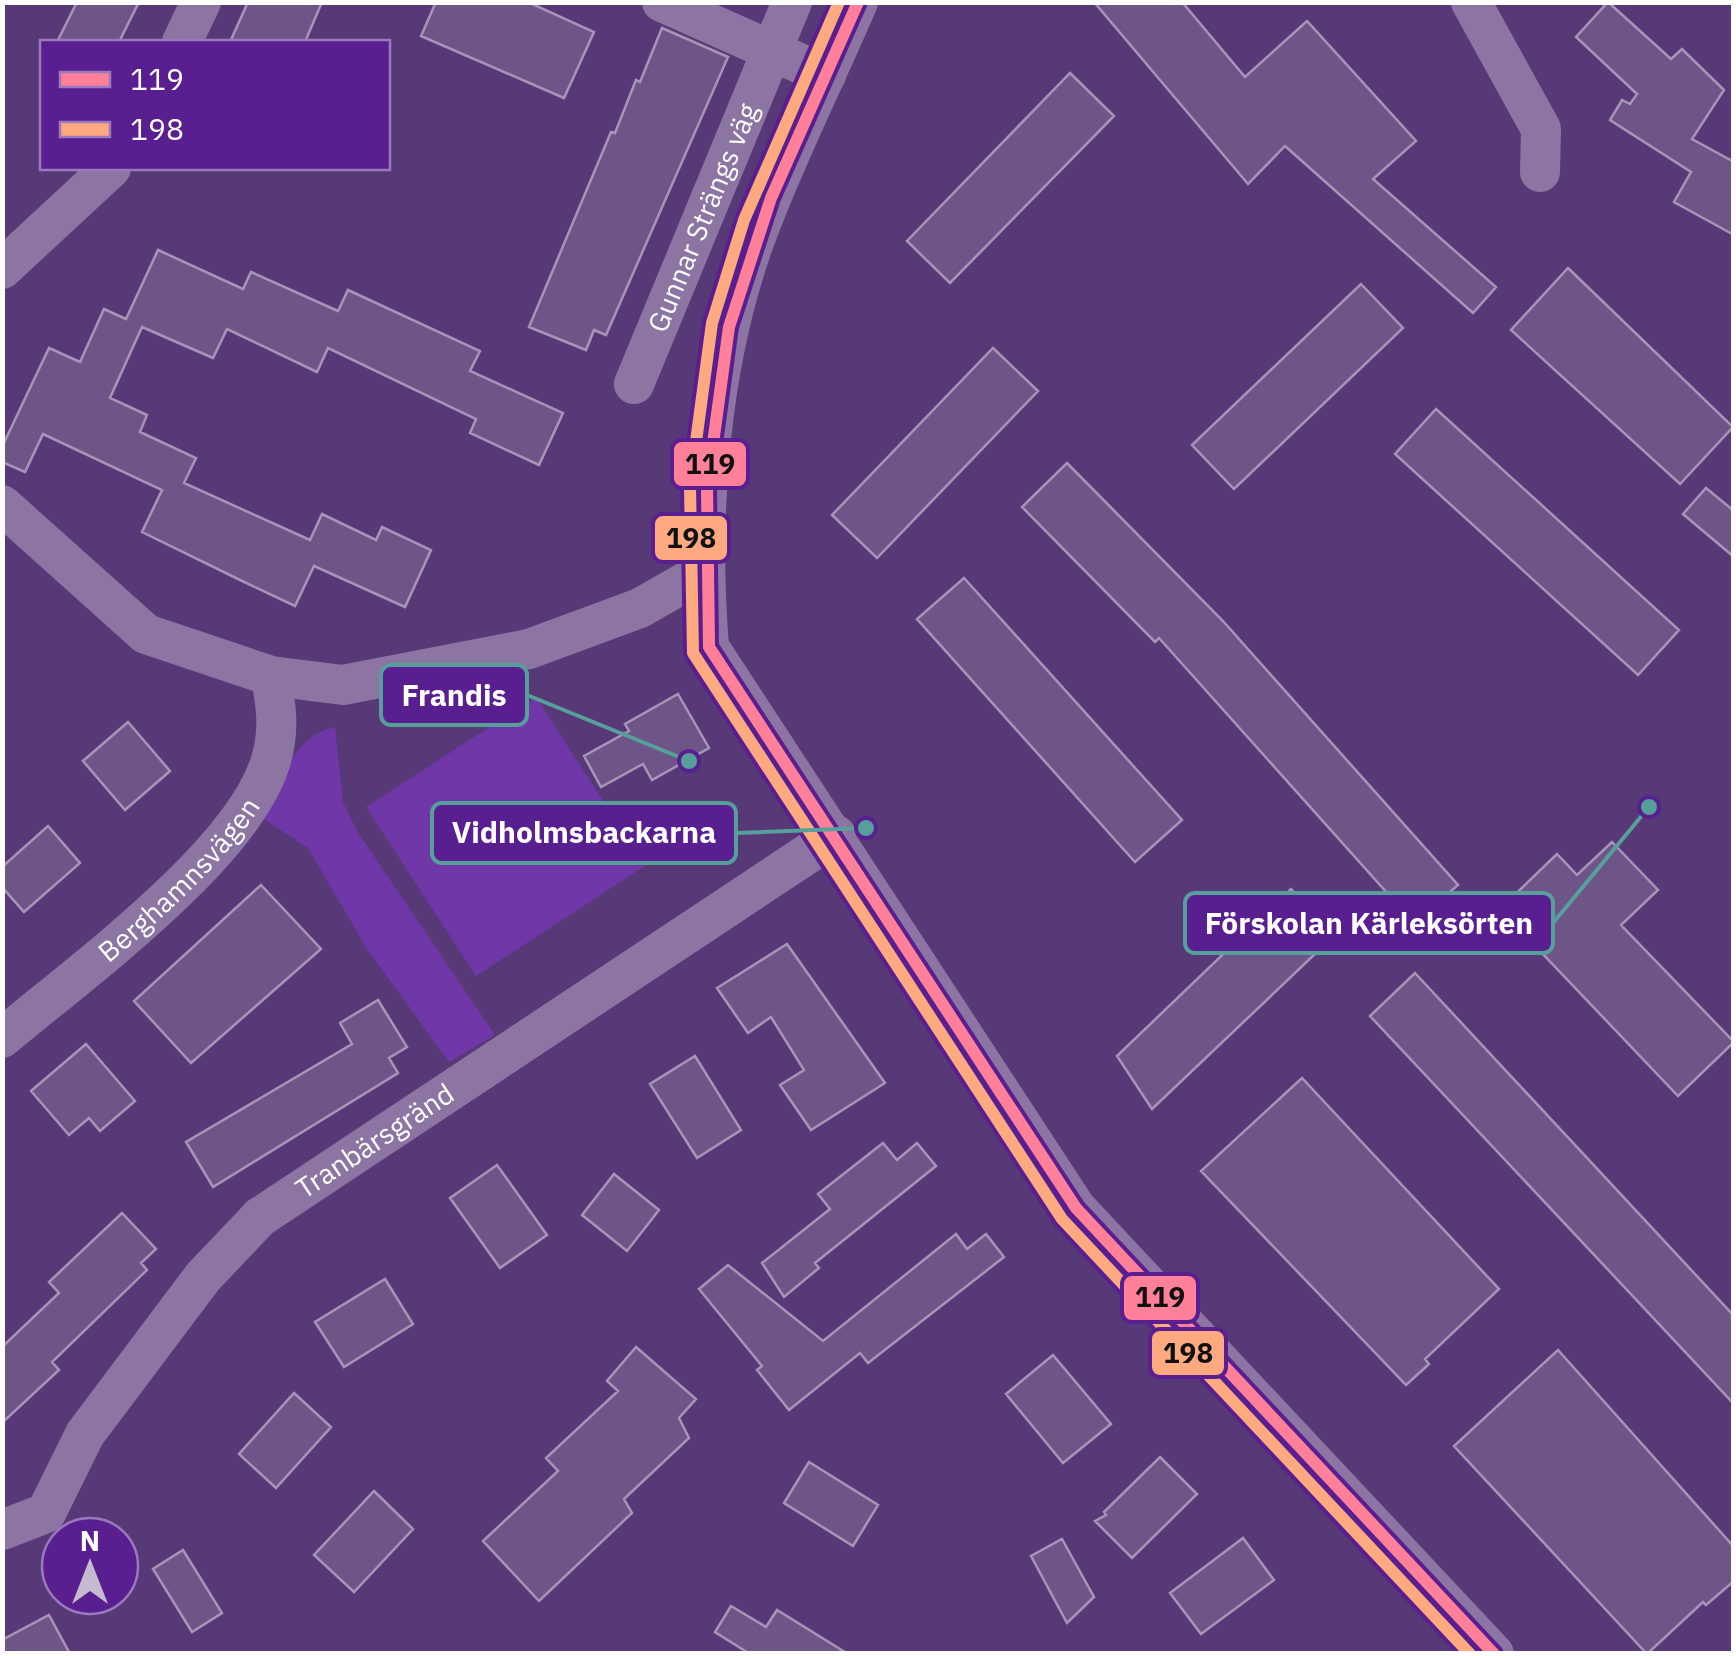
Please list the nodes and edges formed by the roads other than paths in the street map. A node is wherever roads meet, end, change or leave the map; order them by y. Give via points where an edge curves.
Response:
1 (201, 2) edge
2 (662, 2) edge
3 (792, 2) edge
4 (858, 2) edge
5 (1471, 2) edge
6 (183, 40) edge
7 (772, 51) junction
8 (826, 75) junction
9 (109, 170) edge
10 (1540, 172) dead end
11 (2, 269) edge
12 (634, 384) dead end
13 (2, 505) edge
14 (703, 572) junction
15 (271, 676) junction
16 (836, 835) junction
17 (2, 1038) edge
18 (2, 1530) edge
19 (1494, 1654) edge

1 - 6 street
2 - 7 street
3 - 7 street, Gunnar Strängs väg
4 - 8 street
5 - 10 street via 1541,129
7 - 8 street
7 - 12 street, Gunnar Strängs väg
8 - 14 street via 759,228 714,394
9 - 11 street
13 - 15 street via 146,634
14 - 15 street via 640,608 529,649 342,685
14 - 16 street via 709,646
15 - 17 street, Berghamnsvägen via 278,723 271,762 238,826 201,867
16 - 18 street, Tranbärsgränd via 260,1217 203,1277 85,1434 46,1514
16 - 19 street via 1076,1208

